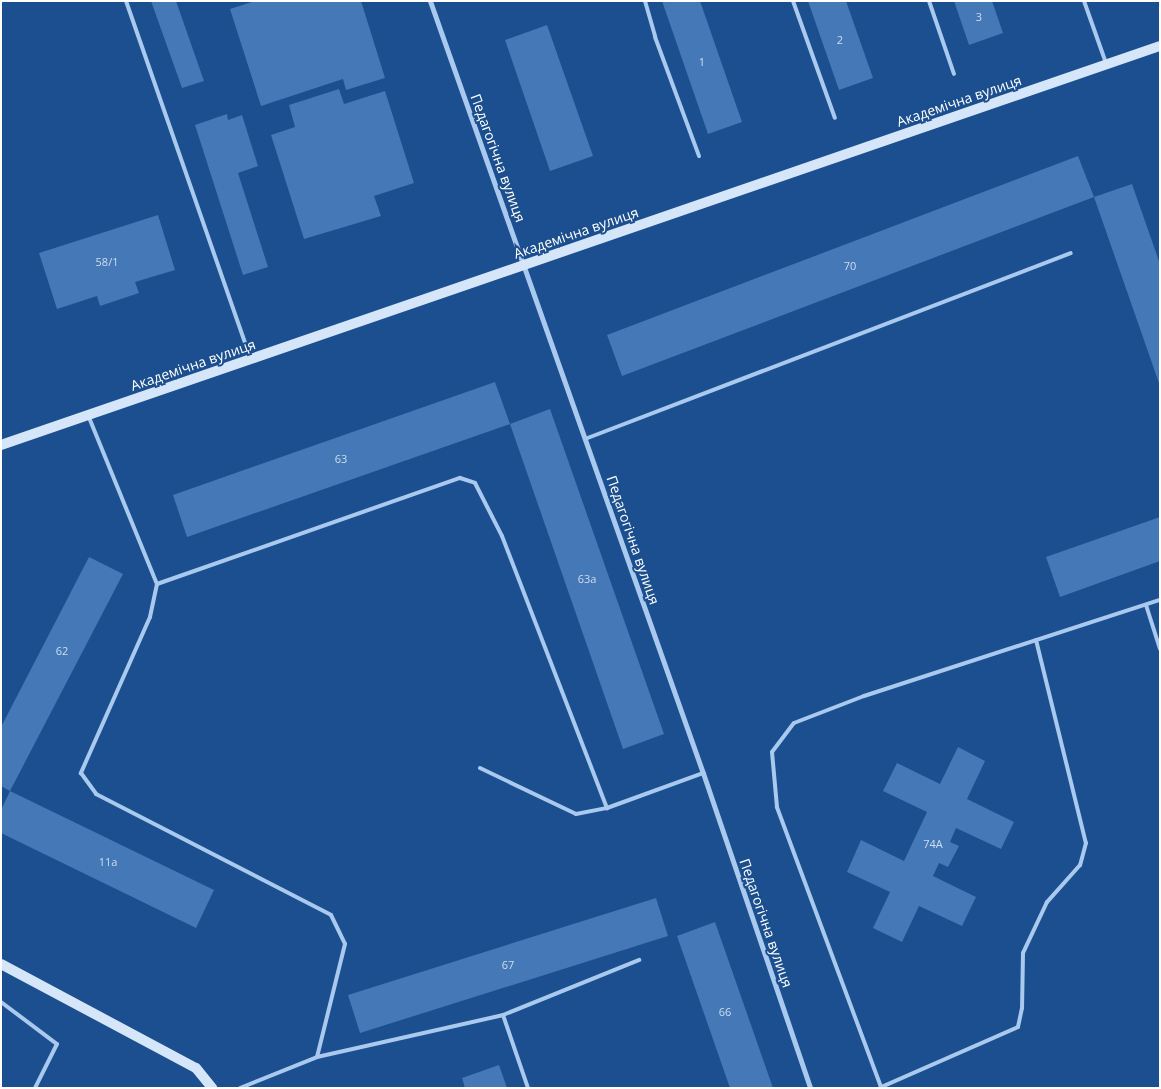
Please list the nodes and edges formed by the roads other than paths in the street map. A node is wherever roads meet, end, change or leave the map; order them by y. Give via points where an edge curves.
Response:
1 (126, 1) edge
2 (430, 1) edge
3 (645, 1) edge
4 (793, 1) edge
5 (929, 1) edge
6 (1084, 1) edge
7 (1160, 46) edge
8 (1107, 64) junction
9 (954, 74) dead end
10 (835, 118) dead end
11 (699, 156) dead end
12 (1071, 253) dead end
13 (524, 266) junction
14 (251, 360) junction
15 (88, 415) junction
16 (585, 439) junction
17 (1, 445) edge
18 (157, 584) junction
19 (1160, 600) edge
20 (1146, 605) junction
21 (1036, 640) junction
22 (1160, 649) edge
23 (480, 768) dead end
24 (703, 773) junction
25 (607, 808) junction
26 (639, 960) dead end
27 (1, 964) edge
28 (1, 1002) edge
29 (503, 1014) junction
30 (317, 1057) junction
31 (35, 1088) edge
32 (212, 1088) edge
33 (240, 1088) edge
34 (528, 1088) edge
35 (810, 1088) edge

1 - 14 lane
2 - 13 street, Педагогічна вулиця
3 - 11 lane via 655,38
4 - 10 lane
5 - 9 lane
6 - 8 lane
7 - 8 main road, Академічна вулиця
8 - 13 main road, Академічна вулиця
12 - 16 lane
13 - 14 main road, Академічна вулиця
13 - 16 street, Педагогічна вулиця
14 - 15 main road, Академічна вулиця
15 - 17 main road, Академічна вулиця
15 - 18 lane
16 - 24 street, Педагогічна вулиця
18 - 25 lane via 460,478 475,483 502,536
18 - 30 lane via 150,617 81,773 96,794 331,915 345,944
19 - 20 lane
20 - 21 lane
20 - 22 lane
21 - 21 lane via 794,722 772,752 777,807 881,1087 1018,1028 1022,1008 1023,953 1047,902 1080,865 1086,843
23 - 25 lane via 576,814
24 - 25 lane
24 - 35 street, Педагогічна вулиця
26 - 29 lane
27 - 32 main road via 196,1068
28 - 31 lane via 56,1044
29 - 30 lane
29 - 34 lane
30 - 33 lane

